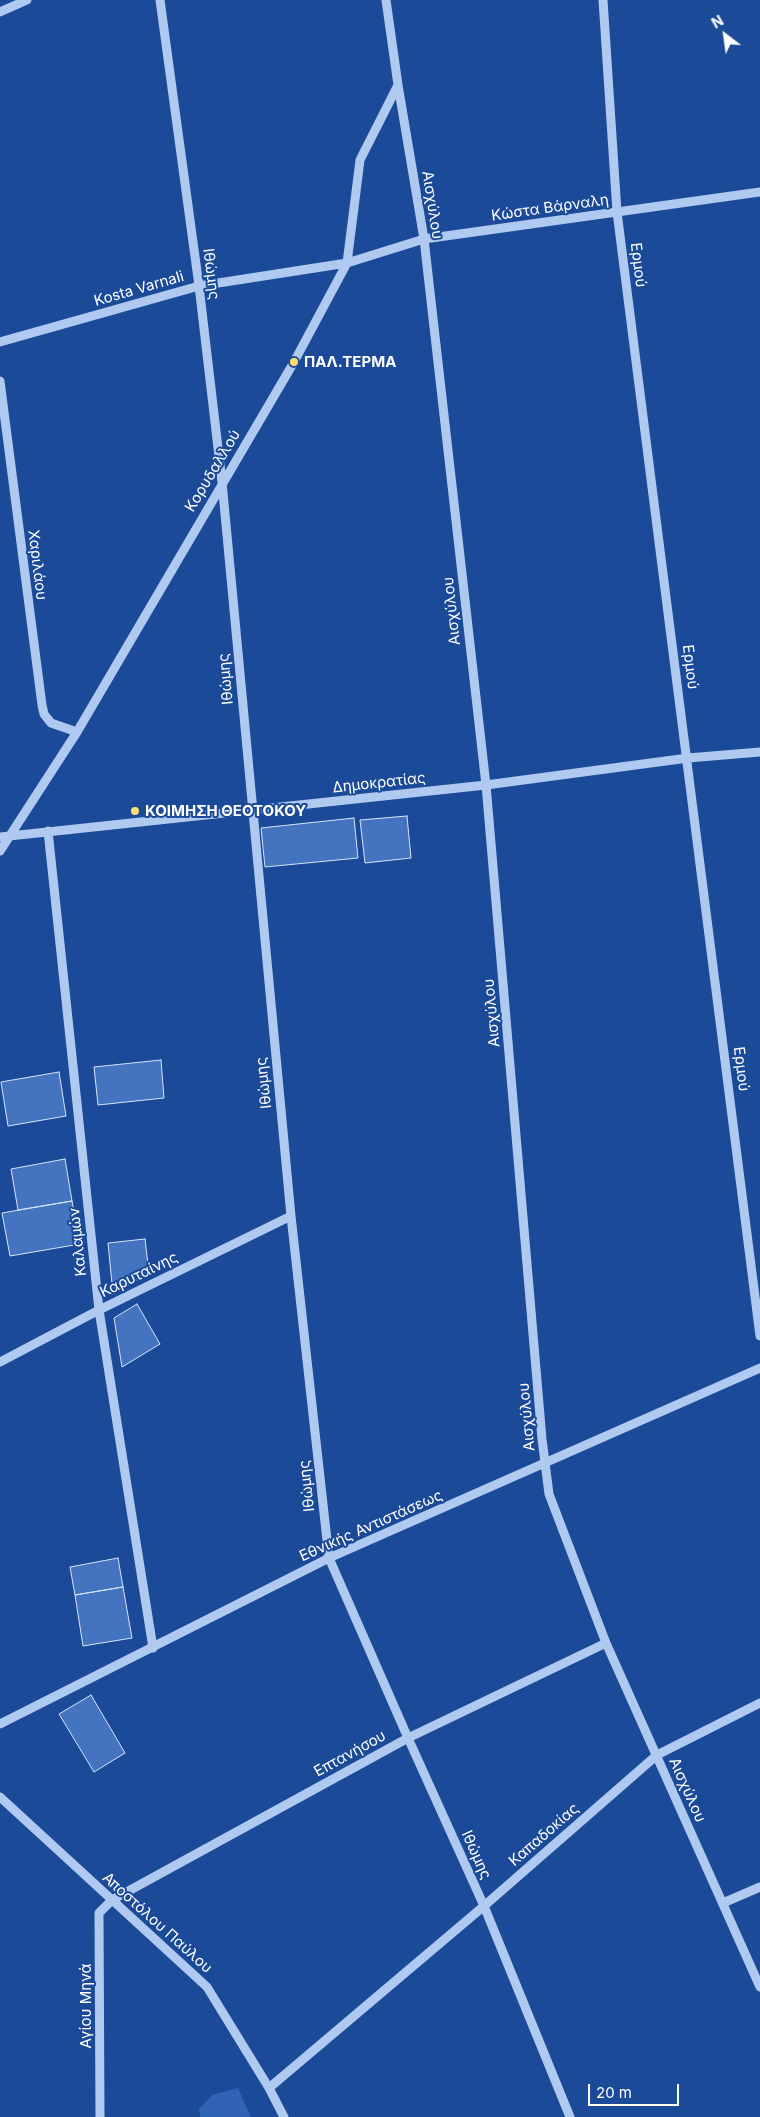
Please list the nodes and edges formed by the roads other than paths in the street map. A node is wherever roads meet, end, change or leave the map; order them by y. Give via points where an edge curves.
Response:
1 (28, 0) edge
2 (160, 0) edge
3 (386, 0) edge
4 (603, 0) edge
5 (0, 12) edge
6 (398, 84) junction
7 (760, 192) edge
8 (617, 212) junction
9 (424, 239) junction
10 (346, 263) junction
11 (199, 286) junction
12 (0, 342) edge
13 (0, 381) edge
14 (222, 482) junction
15 (77, 732) junction
16 (760, 752) edge
17 (688, 758) junction
18 (486, 785) junction
19 (251, 810) junction
20 (48, 831) junction
21 (4, 836) edge
22 (0, 851) edge
23 (291, 1216) junction
24 (99, 1310) junction
25 (760, 1336) edge
26 (0, 1362) edge
27 (760, 1368) edge
28 (545, 1464) junction
29 (329, 1558) junction
30 (606, 1643) junction
31 (153, 1648) junction
32 (760, 1703) edge
33 (0, 1724) edge
34 (408, 1738) junction
35 (656, 1755) junction
36 (0, 1797) edge
37 (760, 1887) edge
38 (112, 1900) junction
39 (723, 1903) junction
40 (484, 1906) junction
41 (760, 1987) edge
42 (269, 2088) junction
43 (100, 2117) edge
44 (284, 2117) edge
45 (570, 2117) edge

1 - 5 street
2 - 11 street, Ιθώμης
3 - 6 street, Αισχύλου
4 - 8 street, Ερμού
6 - 9 street, Αισχύλου
6 - 10 street, Κορυδαλλού via 360,160
7 - 8 street, Κώστα Βάρναλη
8 - 9 street, Κώστα Βάρναλη
8 - 17 street, Ερμού
9 - 10 street, Κώστα Βάρναλη
9 - 18 street, Αισχύλου
10 - 11 street, Kosta Varnali
10 - 14 street, Κορυδαλλού via 294,362
11 - 12 street, Kosta Varnali
11 - 14 street, Ιθώμης
13 - 15 street, Χαριλάου via 42,705 51,723
14 - 15 street, Κορυδαλλού
14 - 19 street, Ιθώμης
15 - 21 street, Κορυδαλλού
16 - 17 street, Δημοκρατίας
17 - 18 street, Δημοκρατίας
17 - 25 street, Ερμού
18 - 19 street, Δημοκρατίας
18 - 28 street, Αισχύλου
19 - 20 street, Δημοκρατίας
19 - 23 street, Ιθώμης
20 - 21 street, Δημοκρατίας
20 - 24 street, Καλαμών
21 - 22 street, Κορυδαλλού
23 - 24 street, Καρυταίνης
23 - 29 street, Ιθώμης
24 - 26 street, Καρυταίνης
24 - 31 street, Καλαμών
27 - 28 street, Εθνικής Αντιστάσεως
28 - 29 street, Εθνικής Αντιστάσεως
28 - 30 street, Αισχύλου via 550,1494
29 - 31 street, Εθνικής Αντιστάσεως
29 - 34 street, Ιθώμης
30 - 34 street, Επτανήσου
30 - 35 street, Αισχύλου
31 - 33 street, Εθνικής Αντιστάσεως
32 - 35 street, Καπαδοκίας
34 - 38 street, Επτανήσου
34 - 40 street, Ιθώμης
35 - 39 street, Αισχύλου
35 - 40 street, Καπαδοκίας
36 - 38 street, Αποστόλου Παύλου
37 - 39 street
38 - 42 street, Αποστόλου Παύλου via 207,1987
38 - 43 street, Αγίου Μηνά via 100,1913
39 - 41 street, Αισχύλου
40 - 42 street, Καπαδοκίας
40 - 45 street, Ιθώμης
42 - 44 street, Αποστόλου Παύλου

